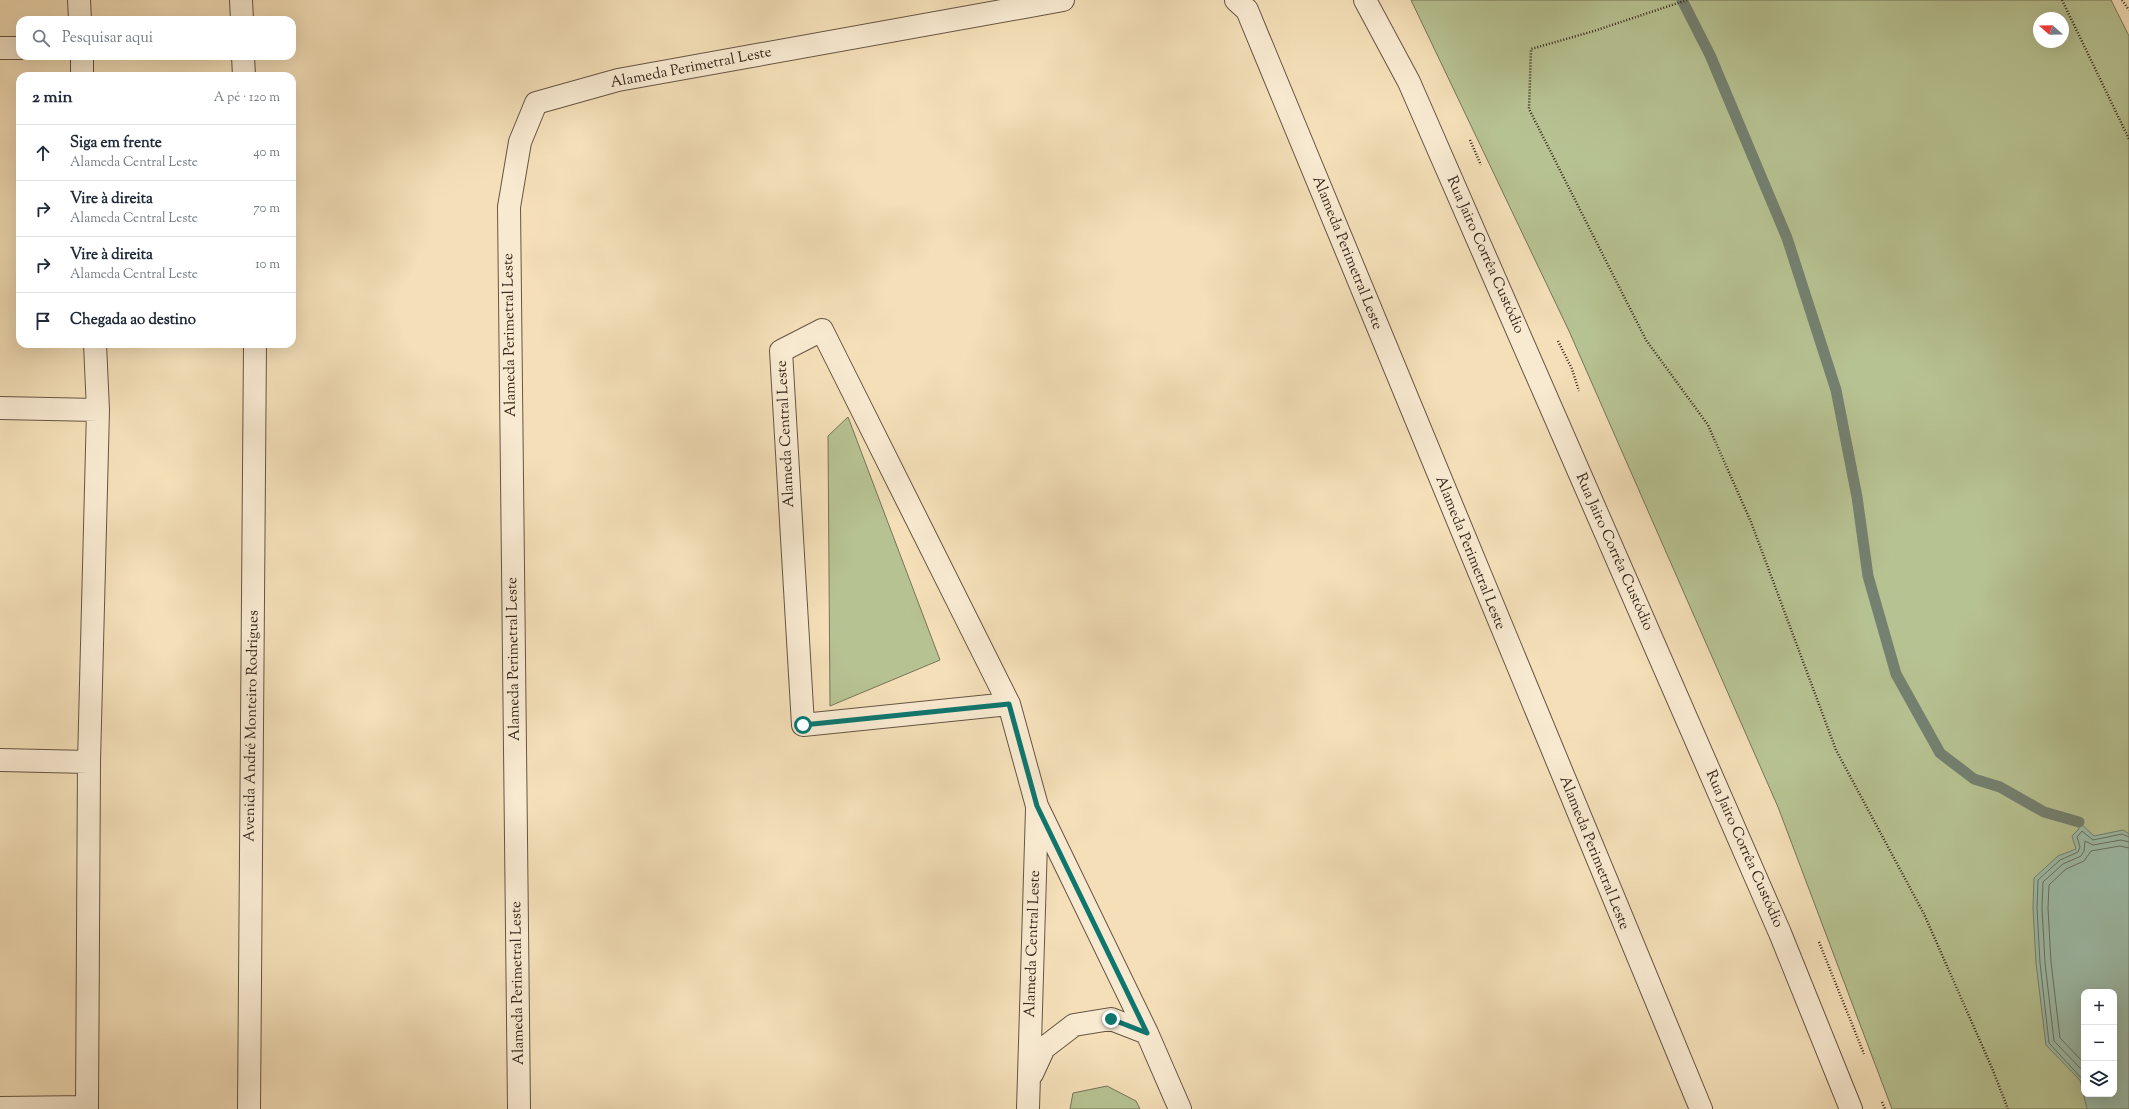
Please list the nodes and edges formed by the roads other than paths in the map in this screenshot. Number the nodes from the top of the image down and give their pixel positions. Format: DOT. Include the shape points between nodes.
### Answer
graph roads {
  1 [pos="79,0"];
  2 [pos="241,0"];
  3 [pos="1063,0"];
  4 [pos="1236,0"];
  5 [pos="1365,0"];
  6 [pos="80,16"];
  7 [pos="242,16"];
  8 [pos="0,48"];
  9 [pos="16,48"];
  10 [pos="82,60"];
  11 [pos="243,60"];
  12 [pos="82,72"];
  13 [pos="244,72"];
  14 [pos="95,348"];
  15 [pos="255,348"];
  16 [pos="0,408"];
  17 [pos="98,410"];
  18 [pos="1009,704"];
  19 [pos="0,760"];
  20 [pos="89,762"];
  21 [pos="1037,806"];
  22 [pos="1147,1033"];
  23 [pos="1028,1083"];
  24 [pos="0,1108"];
  25 [pos="87,1108"];
  26 [pos="249,1109"];
  27 [pos="519,1109"];
  28 [pos="1028,1109"];
  29 [pos="1180,1109"];
  30 [pos="1701,1109"];
  31 [pos="1851,1109"];
  1 -- 6 [label="street"];
  2 -- 7 [label="street"];
  3 -- 27 [label="street, Alameda Perimetral Leste" via="618,80 536,103 520,142 509,207"];
  4 -- 30 [label="street, Alameda Perimetral Leste" via="1247,10"];
  5 -- 31 [label="street, Rua Jairo Corrêa Custódio" via="1419,104 1780,934"];
  8 -- 9 [label="street"];
  10 -- 12 [label="street"];
  11 -- 13 [label="street"];
  14 -- 17 [label="street"];
  15 -- 26 [label="street, Avenida André Monteiro Rodrigues"];
  16 -- 17 [label="street"];
  17 -- 20 [label="street"];
  18 -- 18 [label="street, Alameda Central Leste" via="803,725 781,351 822,330"];
  18 -- 21 [label="street, Alameda Central Leste"];
  19 -- 20 [label="street"];
  20 -- 25 [label="street"];
  21 -- 22 [label="street, Alameda Central Leste"];
  21 -- 23 [label="street, Alameda Central Leste"];
  22 -- 23 [label="street, Alameda Central Leste" via="1111,1019 1074,1025 1044,1048"];
  22 -- 29 [label="street, Alameda Central Leste"];
  23 -- 28 [label="street, Alameda Central Leste"];
  24 -- 25 [label="street"];
}
